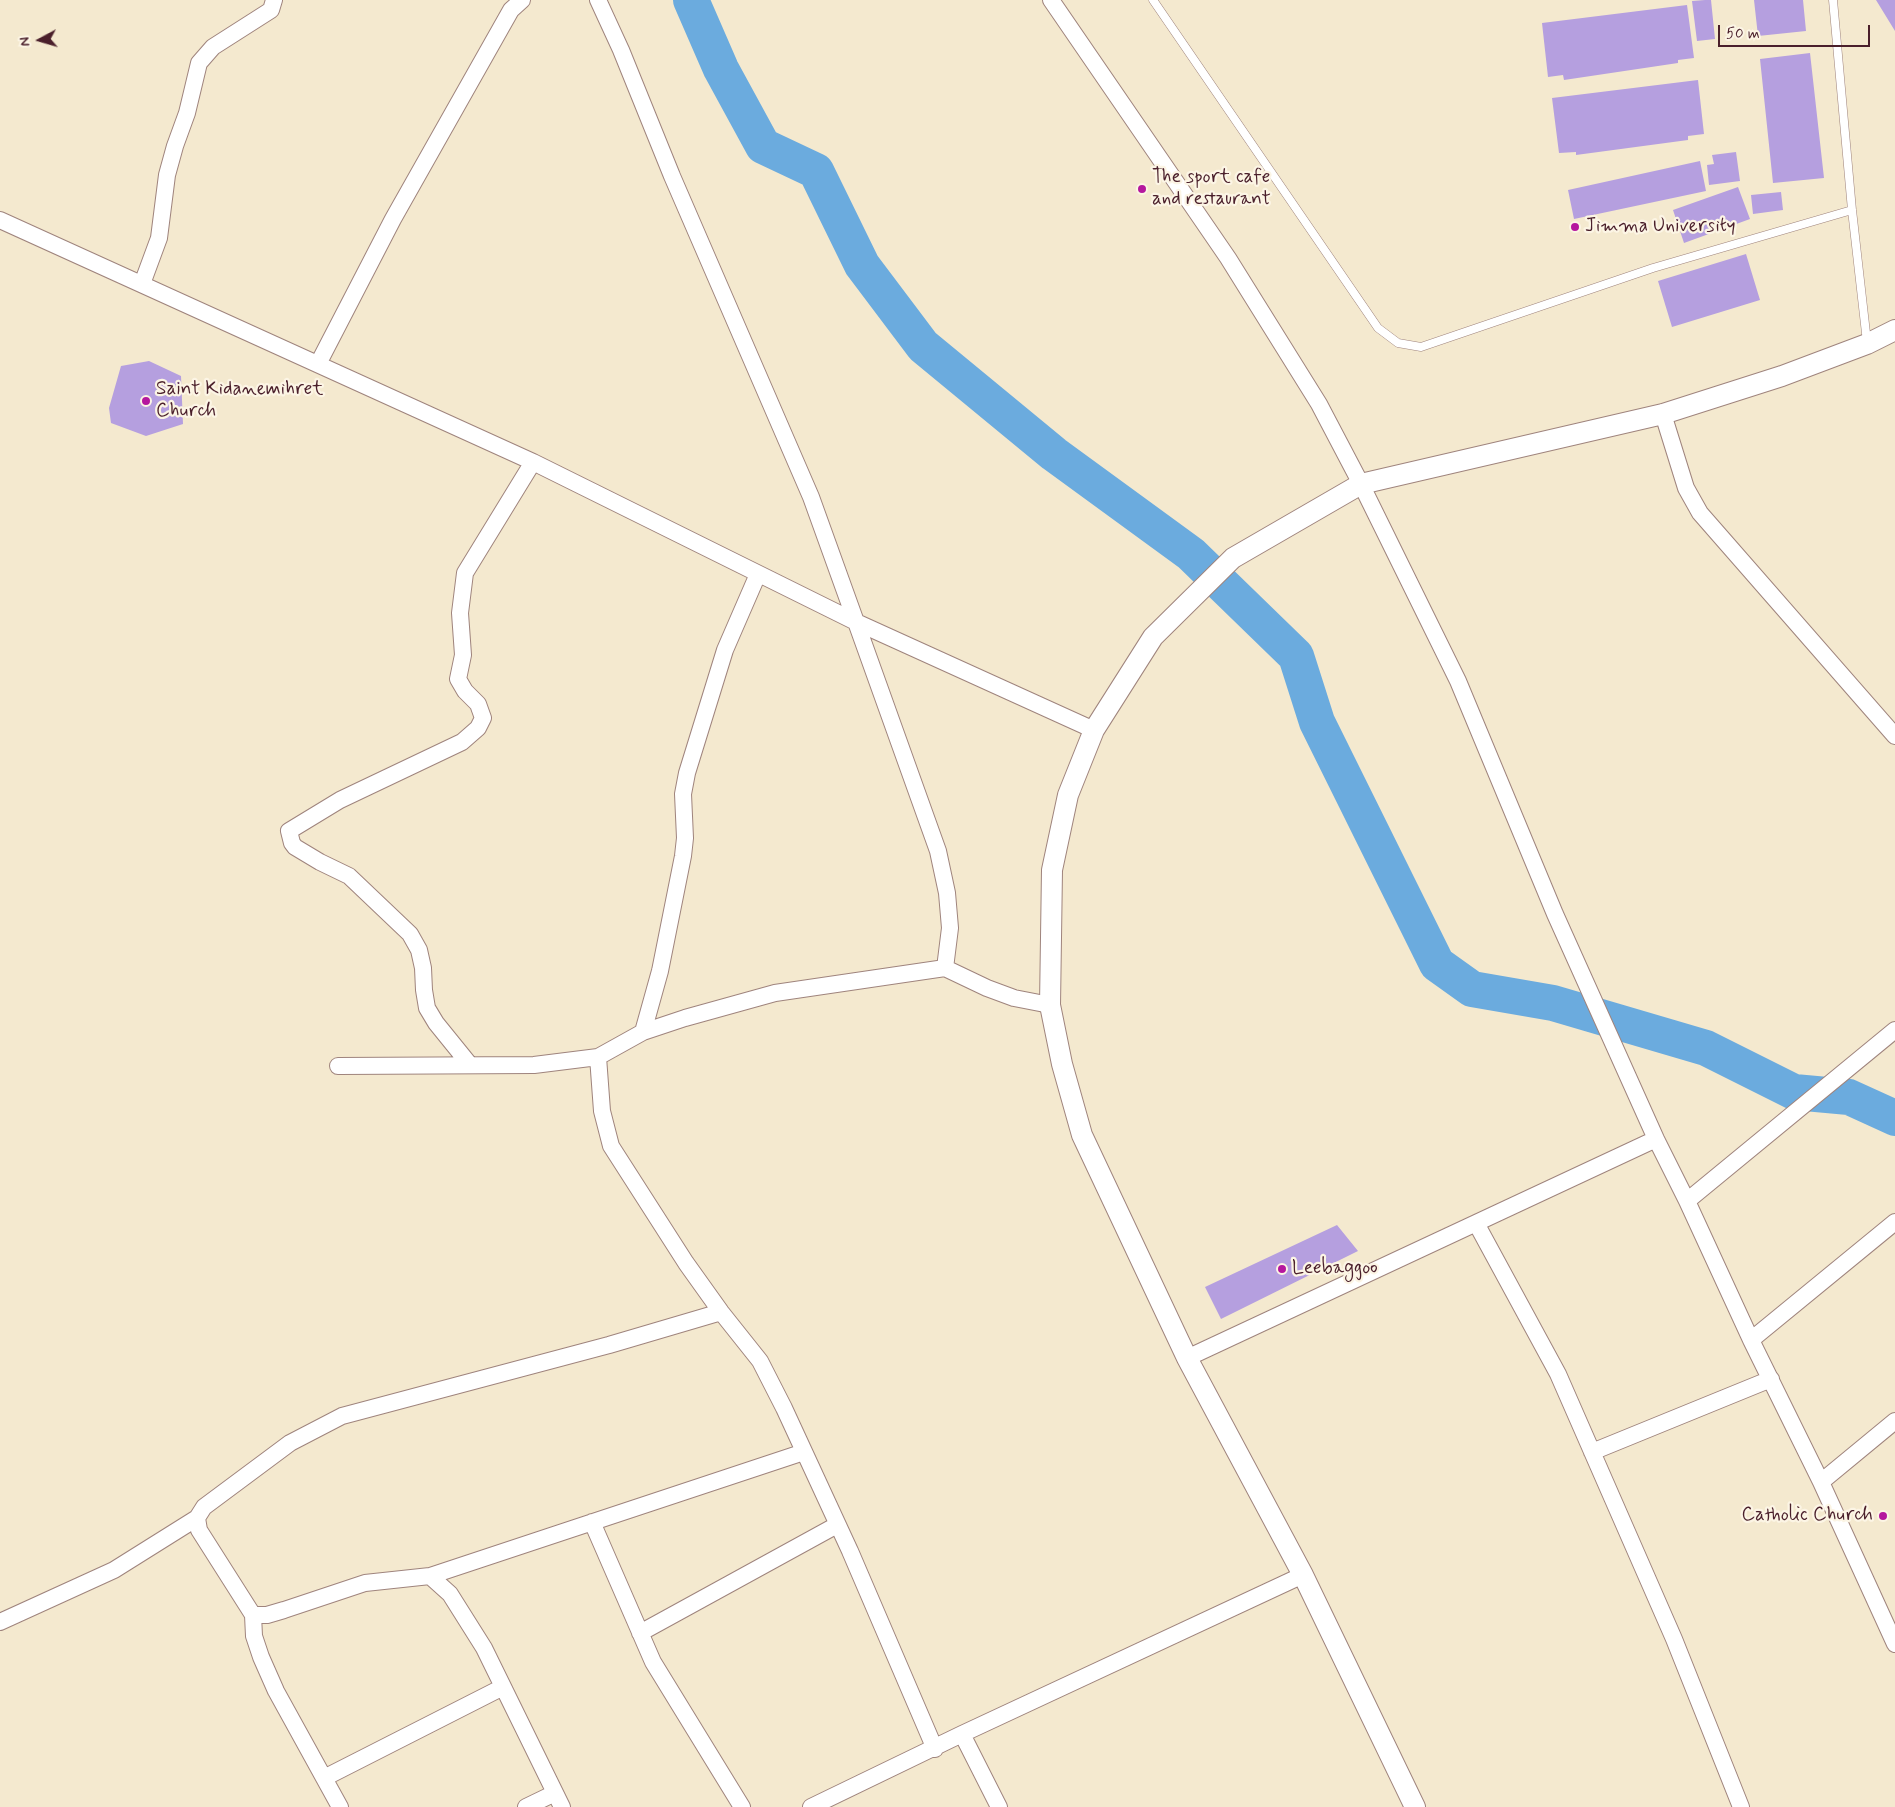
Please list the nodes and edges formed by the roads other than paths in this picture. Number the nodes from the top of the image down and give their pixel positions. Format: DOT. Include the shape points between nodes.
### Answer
graph roads {
  1 [pos="274,0"];
  2 [pos="522,0"];
  3 [pos="598,0"];
  4 [pos="1051,0"];
  5 [pos="1153,0"];
  6 [pos="1833,0"];
  7 [pos="1852,210"];
  8 [pos="0,220"];
  9 [pos="142,284"];
  10 [pos="1895,330"];
  11 [pos="1867,344"];
  12 [pos="318,364"];
  13 [pos="1663,414"];
  14 [pos="533,462"];
  15 [pos="1361,484"];
  16 [pos="758,574"];
  17 [pos="856,622"];
  18 [pos="1094,730"];
  19 [pos="1895,736"];
  20 [pos="945,968"];
  21 [pos="1050,1005"];
  22 [pos="1895,1030"];
  23 [pos="643,1032"];
  24 [pos="598,1057"];
  25 [pos="470,1065"];
  26 [pos="338,1066"];
  27 [pos="1656,1139"];
  28 [pos="1687,1201"];
  29 [pos="1895,1222"];
  30 [pos="1476,1223"];
  31 [pos="721,1312"];
  32 [pos="1751,1340"];
  33 [pos="1187,1358"];
  34 [pos="1770,1379"];
  35 [pos="1895,1421"];
  36 [pos="804,1452"];
  37 [pos="1592,1452"];
  38 [pos="1821,1482"];
  39 [pos="197,1518"];
  40 [pos="592,1522"];
  41 [pos="837,1525"];
  42 [pos="1302,1575"];
  43 [pos="430,1576"];
  44 [pos="253,1615"];
  45 [pos="0,1622"];
  46 [pos="640,1633"];
  47 [pos="1895,1644"];
  48 [pos="503,1687"];
  49 [pos="962,1734"];
  50 [pos="935,1749"];
  51 [pos="324,1778"];
  52 [pos="558,1800"];
  53 [pos="340,1807"];
  54 [pos="526,1807"];
  55 [pos="742,1807"];
  56 [pos="811,1807"];
  57 [pos="999,1807"];
  58 [pos="1415,1807"];
  59 [pos="1741,1807"];
  1 -- 9 [label="street" via="271,10 213,47 200,63 167,175 159,238"];
  2 -- 12 [label="street" via="511,10 398,210"];
  3 -- 17 [label="street" via="810,496"];
  4 -- 15 [label="street" via="1228,258 1319,404"];
  5 -- 7 [label="lane" via="1378,328 1398,343 1421,347 1653,268"];
  6 -- 7 [label="lane"];
  7 -- 11 [label="lane"];
  8 -- 9 [label="street"];
  9 -- 12 [label="street"];
  10 -- 11 [label="street"];
  11 -- 13 [label="street" via="1782,376"];
  12 -- 14 [label="street"];
  13 -- 15 [label="street"];
  13 -- 19 [label="street" via="1686,488 1700,513"];
  14 -- 16 [label="street"];
  14 -- 25 [label="street" via="465,573 460,613 463,655 458,679 478,704 483,718 478,728 462,742 340,800 289,831 296,847 349,876 410,934 419,950 427,1008"];
  15 -- 18 [label="street" via="1233,558 1153,637"];
  15 -- 27 [label="street" via="1458,681 1554,914"];
  16 -- 17 [label="street"];
  16 -- 23 [label="street" via="725,650 687,773 683,794 683,856 660,971"];
  17 -- 18 [label="street"];
  17 -- 20 [label="street" via="938,851 947,892 950,928"];
  18 -- 21 [label="street" via="1068,795 1052,870"];
  20 -- 21 [label="street" via="1014,998"];
  20 -- 23 [label="street" via="775,993"];
  21 -- 33 [label="street" via="1082,1135"];
  22 -- 28 [label="street"];
  23 -- 24 [label="street"];
  24 -- 25 [label="street" via="534,1065"];
  24 -- 31 [label="street" via="602,1111 611,1146"];
  25 -- 26 [label="street"];
  27 -- 28 [label="street"];
  27 -- 30 [label="street"];
  28 -- 32 [label="street"];
  29 -- 32 [label="street"];
  30 -- 33 [label="street"];
  30 -- 37 [label="street" via="1558,1374"];
  31 -- 36 [label="street" via="760,1361"];
  31 -- 39 [label="street" via="342,1416 290,1442 204,1507"];
  32 -- 34 [label="street"];
  33 -- 42 [label="street"];
  34 -- 37 [label="street"];
  34 -- 38 [label="street"];
  35 -- 38 [label="street"];
  36 -- 40 [label="street"];
  36 -- 41 [label="street"];
  37 -- 59 [label="street" via="1674,1639"];
  38 -- 47 [label="street"];
  39 -- 44 [label="street" via="198,1530"];
  39 -- 45 [label="street" via="114,1570"];
  40 -- 43 [label="street"];
  40 -- 46 [label="street"];
  41 -- 46 [label="street"];
  41 -- 50 [label="street"];
  42 -- 49 [label="street"];
  42 -- 58 [label="street"];
  43 -- 44 [label="street" via="365,1583 267,1615"];
  43 -- 48 [label="street" via="450,1594 484,1648"];
  44 -- 51 [label="street" via="254,1636 261,1657"];
  46 -- 55 [label="street" via="653,1662"];
  48 -- 51 [label="street"];
  48 -- 52 [label="street"];
  49 -- 50 [label="street"];
  49 -- 57 [label="street"];
  50 -- 56 [label="street"];
  51 -- 53 [label="street"];
  52 -- 54 [label="street"];
}
